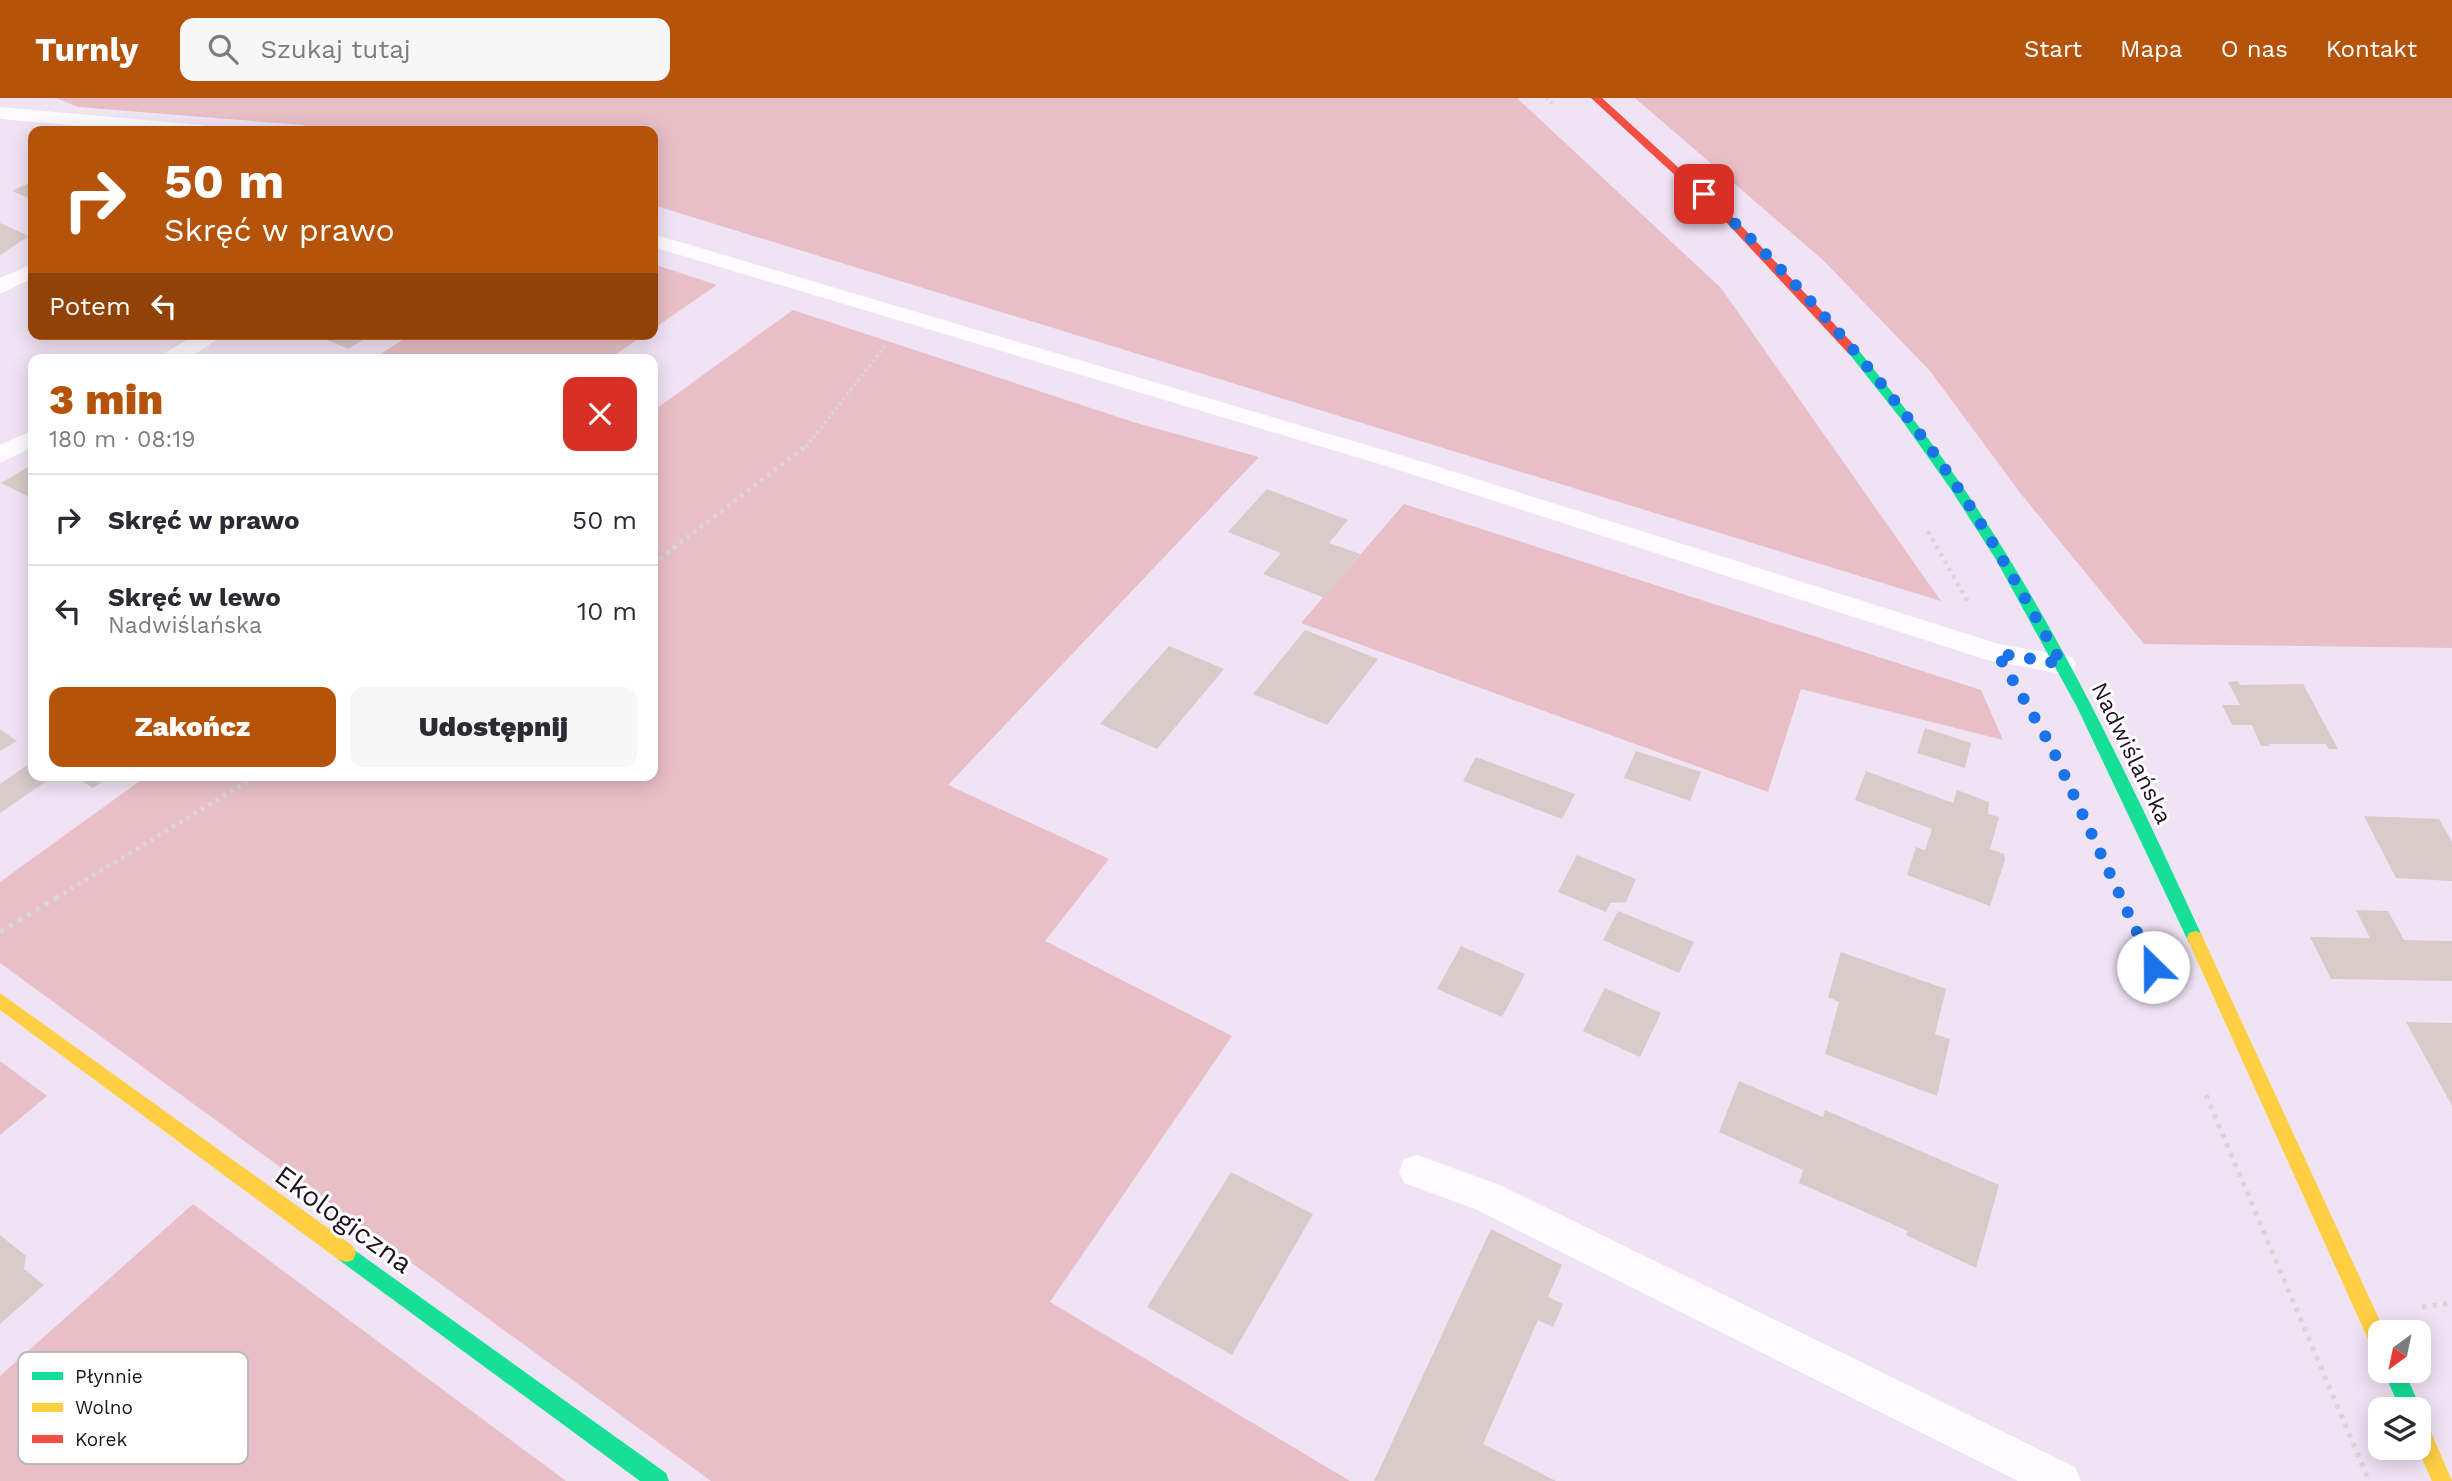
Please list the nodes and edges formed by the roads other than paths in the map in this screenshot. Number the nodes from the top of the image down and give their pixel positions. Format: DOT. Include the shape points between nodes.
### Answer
graph roads {
  1 [pos="1596,98"];
  2 [pos="0,113"];
  3 [pos="146,126"];
  4 [pos="658,241"];
  5 [pos="28,273"];
  6 [pos="0,287"];
  7 [pos="204,340"];
  8 [pos="180,354"];
  9 [pos="28,440"];
  10 [pos="0,456"];
  11 [pos="2062,664"];
  12 [pos="0,1000"];
  13 [pos="1417,1171"];
  14 [pos="2370,1320"];
  15 [pos="2431,1455"];
  16 [pos="658,1481"];
  17 [pos="2061,1481"];
  18 [pos="2443,1481"];
  1 -- 11 [label="main road, Nadwiślańska" via="1733,222 1839,333 1960,492"];
  2 -- 3 [label="lane"];
  4 -- 11 [label="lane" via="1395,461 1997,653"];
  5 -- 6 [label="lane"];
  7 -- 8 [label="lane"];
  9 -- 10 [label="lane"];
  11 -- 14 [label="main road, Nadwiślańska" via="2160,861"];
  12 -- 16 [label="main road, Ekologiczna"];
  13 -- 17 [label="lane" via="1488,1197"];
  15 -- 18 [label="main road"];
}
